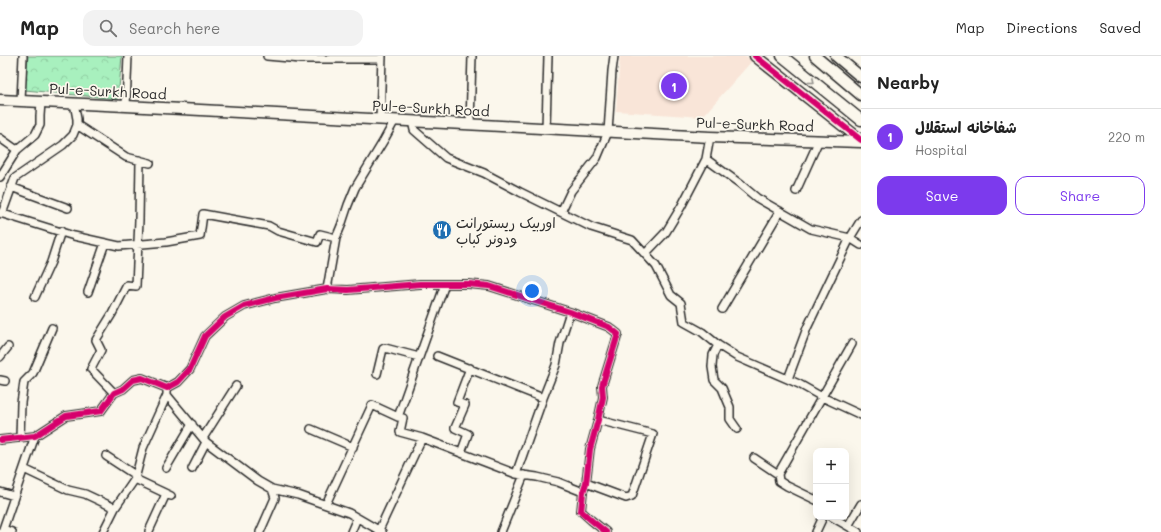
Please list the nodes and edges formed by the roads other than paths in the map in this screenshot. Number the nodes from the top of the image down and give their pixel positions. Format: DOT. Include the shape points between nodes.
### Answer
graph roads {
  1 [pos="23,56"];
  2 [pos="128,56"];
  3 [pos="267,56"];
  4 [pos="472,56"];
  5 [pos="548,56"];
  6 [pos="614,56"];
  7 [pos="755,56"];
  8 [pos="782,56"];
  9 [pos="815,56"];
  10 [pos="836,56"];
  11 [pos="382,57"];
  12 [pos="302,58"];
  13 [pos="861,76"];
  14 [pos="861,95"];
  15 [pos="0,100"];
  16 [pos="21,101"];
  17 [pos="41,102"];
  18 [pos="74,103"];
  19 [pos="126,106"];
  20 [pos="380,120"];
  21 [pos="395,120"];
  22 [pos="861,120"];
  23 [pos="412,121"];
  24 [pos="470,124"];
  25 [pos="77,125"];
  26 [pos="546,128"];
  27 [pos="608,132"];
  28 [pos="710,137"];
  29 [pos="0,138"];
  30 [pos="819,140"];
  31 [pos="861,141"];
  32 [pos="17,150"];
  33 [pos="706,159"];
  34 [pos="140,160"];
  35 [pos="150,163"];
  36 [pos="0,177"];
  37 [pos="11,187"];
  38 [pos="796,191"];
  39 [pos="68,208"];
  40 [pos="780,211"];
  41 [pos="561,212"];
  42 [pos="1,213"];
  43 [pos="861,220"];
  44 [pos="61,232"];
  45 [pos="336,238"];
  46 [pos="850,238"];
  47 [pos="105,243"];
  48 [pos="138,245"];
  49 [pos="861,245"];
  50 [pos="645,254"];
  51 [pos="445,284"];
  52 [pos="327,289"];
  53 [pos="88,292"];
  54 [pos="35,297"];
  55 [pos="722,309"];
  56 [pos="570,312"];
  57 [pos="52,328"];
  58 [pos="852,344"];
  59 [pos="718,345"];
  60 [pos="8,347"];
  61 [pos="437,356"];
  62 [pos="0,357"];
  63 [pos="418,357"];
  64 [pos="470,368"];
  65 [pos="377,374"];
  66 [pos="788,379"];
  67 [pos="236,386"];
  68 [pos="167,391"];
  69 [pos="114,393"];
  70 [pos="822,397"];
  71 [pos="543,398"];
  72 [pos="861,415"];
  73 [pos="398,417"];
  74 [pos="598,420"];
  75 [pos="192,424"];
  76 [pos="311,429"];
  77 [pos="738,429"];
  78 [pos="35,436"];
  79 [pos="20,438"];
  80 [pos="422,438"];
  81 [pos="0,440"];
  82 [pos="205,440"];
  83 [pos="353,447"];
  84 [pos="460,453"];
  85 [pos="106,456"];
  86 [pos="754,458"];
  87 [pos="166,468"];
  88 [pos="24,469"];
  89 [pos="192,469"];
  90 [pos="516,474"];
  91 [pos="778,474"];
  92 [pos="524,475"];
  93 [pos="135,477"];
  94 [pos="586,482"];
  95 [pos="272,489"];
  96 [pos="0,492"];
  97 [pos="583,492"];
  98 [pos="14,496"];
  99 [pos="813,499"];
  100 [pos="326,504"];
  101 [pos="861,504"];
  102 [pos="115,508"];
  103 [pos="357,518"];
  104 [pos="821,520"];
  105 [pos="837,520"];
  106 [pos="848,526"];
  107 [pos="3,530"];
  108 [pos="149,531"];
  109 [pos="380,531"];
  110 [pos="12,532"];
  111 [pos="104,532"];
  112 [pos="260,532"];
  113 [pos="351,532"];
  114 [pos="502,532"];
  115 [pos="606,532"];
  116 [pos="816,532"];
  117 [pos="858,532"];
  1 -- 16 [label="street"];
  2 -- 19 [label="street"];
  3 -- 12 [label="street"];
  4 -- 24 [label="street"];
  5 -- 26 [label="street"];
  6 -- 27 [label="street"];
  7 -- 31 [label="street"];
  8 -- 22 [label="street, one-way"];
  9 -- 14 [label="street"];
  10 -- 13 [label="street"];
  11 -- 12 [label="street"];
  11 -- 20 [label="street"];
  15 -- 16 [label="street, Pul-e-Surkh Road"];
  16 -- 17 [label="street, Pul-e-Surkh Road"];
  17 -- 18 [label="street, Pul-e-Surkh Road"];
  17 -- 32 [label="street" via="40,125 36,135"];
  18 -- 19 [label="street, Pul-e-Surkh Road"];
  18 -- 25 [label="street"];
  19 -- 20 [label="street, Pul-e-Surkh Road"];
  20 -- 21 [label="street, Pul-e-Surkh Road"];
  21 -- 23 [label="street, Pul-e-Surkh Road"];
  21 -- 45 [label="street" via="355,188"];
  23 -- 24 [label="street, Pul-e-Surkh Road"];
  23 -- 41 [label="street" via="414,130 446,158 484,173"];
  24 -- 26 [label="street, Pul-e-Surkh Road"];
  25 -- 34 [label="street" via="126,157"];
  25 -- 37 [label="street" via="64,145 15,178"];
  26 -- 27 [label="street, Pul-e-Surkh Road"];
  27 -- 28 [label="street, Pul-e-Surkh Road"];
  27 -- 41 [label="street" via="597,158 571,191"];
  28 -- 30 [label="street, Pul-e-Surkh Road"];
  28 -- 33 [label="street"];
  29 -- 32 [label="street"];
  30 -- 31 [label="street, Pul-e-Surkh Road"];
  30 -- 38 [label="street"];
  32 -- 36 [label="street"];
  33 -- 40 [label="street" via="757,198"];
  33 -- 50 [label="street" via="666,232"];
  34 -- 35 [label="street"];
  34 -- 48 [label="street"];
  37 -- 39 [label="street"];
  37 -- 42 [label="street"];
  40 -- 46 [label="street" via="811,229"];
  40 -- 55 [label="street"];
  41 -- 50 [label="street" via="591,227 632,240"];
  42 -- 44 [label="street"];
  43 -- 46 [label="street"];
  44 -- 47 [label="street"];
  44 -- 54 [label="street"];
  45 -- 48 [label="street" via="320,234 317,242 269,226 203,214 200,236"];
  45 -- 52 [label="street"];
  46 -- 49 [label="street"];
  46 -- 66 [label="street" via="808,328"];
  47 -- 48 [label="street" via="119,246"];
  47 -- 53 [label="street"];
  48 -- 69 [label="street" via="136,286 127,285 96,340 100,350 91,369"];
  50 -- 59 [label="street" via="656,266 671,296 681,303 684,322"];
  51 -- 52 [label="street"];
  51 -- 56 [label="street" via="489,286"];
  51 -- 63 [label="street"];
  52 -- 68 [label="street" via="244,306 224,317 205,336 190,369"];
  56 -- 71 [label="street" via="556,365"];
  56 -- 74 [label="street" via="618,334 602,386 603,397"];
  57 -- 79 [label="street" via="33,373 24,382"];
  58 -- 70 [label="street"];
  59 -- 66 [label="street" via="737,357"];
  59 -- 77 [label="street" via="713,355 714,380 722,388 730,407 730,419"];
  60 -- 62 [label="street"];
  61 -- 64 [label="street"];
  63 -- 65 [label="street" via="385,348"];
  63 -- 73 [label="street"];
  64 -- 71 [label="street"];
  64 -- 84 [label="street" via="457,402 465,405 455,428 468,434"];
  66 -- 70 [label="street"];
  67 -- 82 [label="street"];
  68 -- 69 [label="street" via="142,378 133,380"];
  68 -- 75 [label="street"];
  68 -- 93 [label="street"];
  69 -- 78 [label="street" via="101,411 66,416"];
  70 -- 72 [label="street"];
  70 -- 91 [label="street"];
  71 -- 90 [label="street"];
  73 -- 80 [label="street" via="403,418 400,432"];
  73 -- 83 [label="street" via="372,405"];
  74 -- 94 [label="street" via="590,449"];
  74 -- 94 [label="street" via="653,434 632,496 626,498"];
  75 -- 82 [label="street"];
  75 -- 87 [label="street"];
  76 -- 83 [label="street"];
  78 -- 79 [label="street"];
  78 -- 88 [label="street"];
  79 -- 81 [label="street"];
  80 -- 84 [label="street"];
  80 -- 109 [label="street"];
  82 -- 89 [label="street"];
  82 -- 95 [label="street"];
  83 -- 100 [label="street"];
  84 -- 90 [label="street"];
  85 -- 93 [label="street"];
  86 -- 91 [label="street"];
  88 -- 98 [label="street"];
  88 -- 102 [label="street"];
  90 -- 92 [label="street"];
  91 -- 99 [label="street" via="779,480 787,486"];
  92 -- 97 [label="street" via="558,482"];
  92 -- 114 [label="street"];
  93 -- 102 [label="street"];
  93 -- 108 [label="street" via="168,495"];
  94 -- 97 [label="street"];
  95 -- 100 [label="street"];
  95 -- 112 [label="street" via="275,498"];
  96 -- 98 [label="street"];
  97 -- 115 [label="street" via="581,511"];
  98 -- 107 [label="street"];
  100 -- 103 [label="street"];
  101 -- 106 [label="street"];
  102 -- 111 [label="street"];
  103 -- 109 [label="street"];
  103 -- 113 [label="street"];
  104 -- 116 [label="street"];
  105 -- 106 [label="street"];
  106 -- 117 [label="street"];
  107 -- 110 [label="street"];
}
